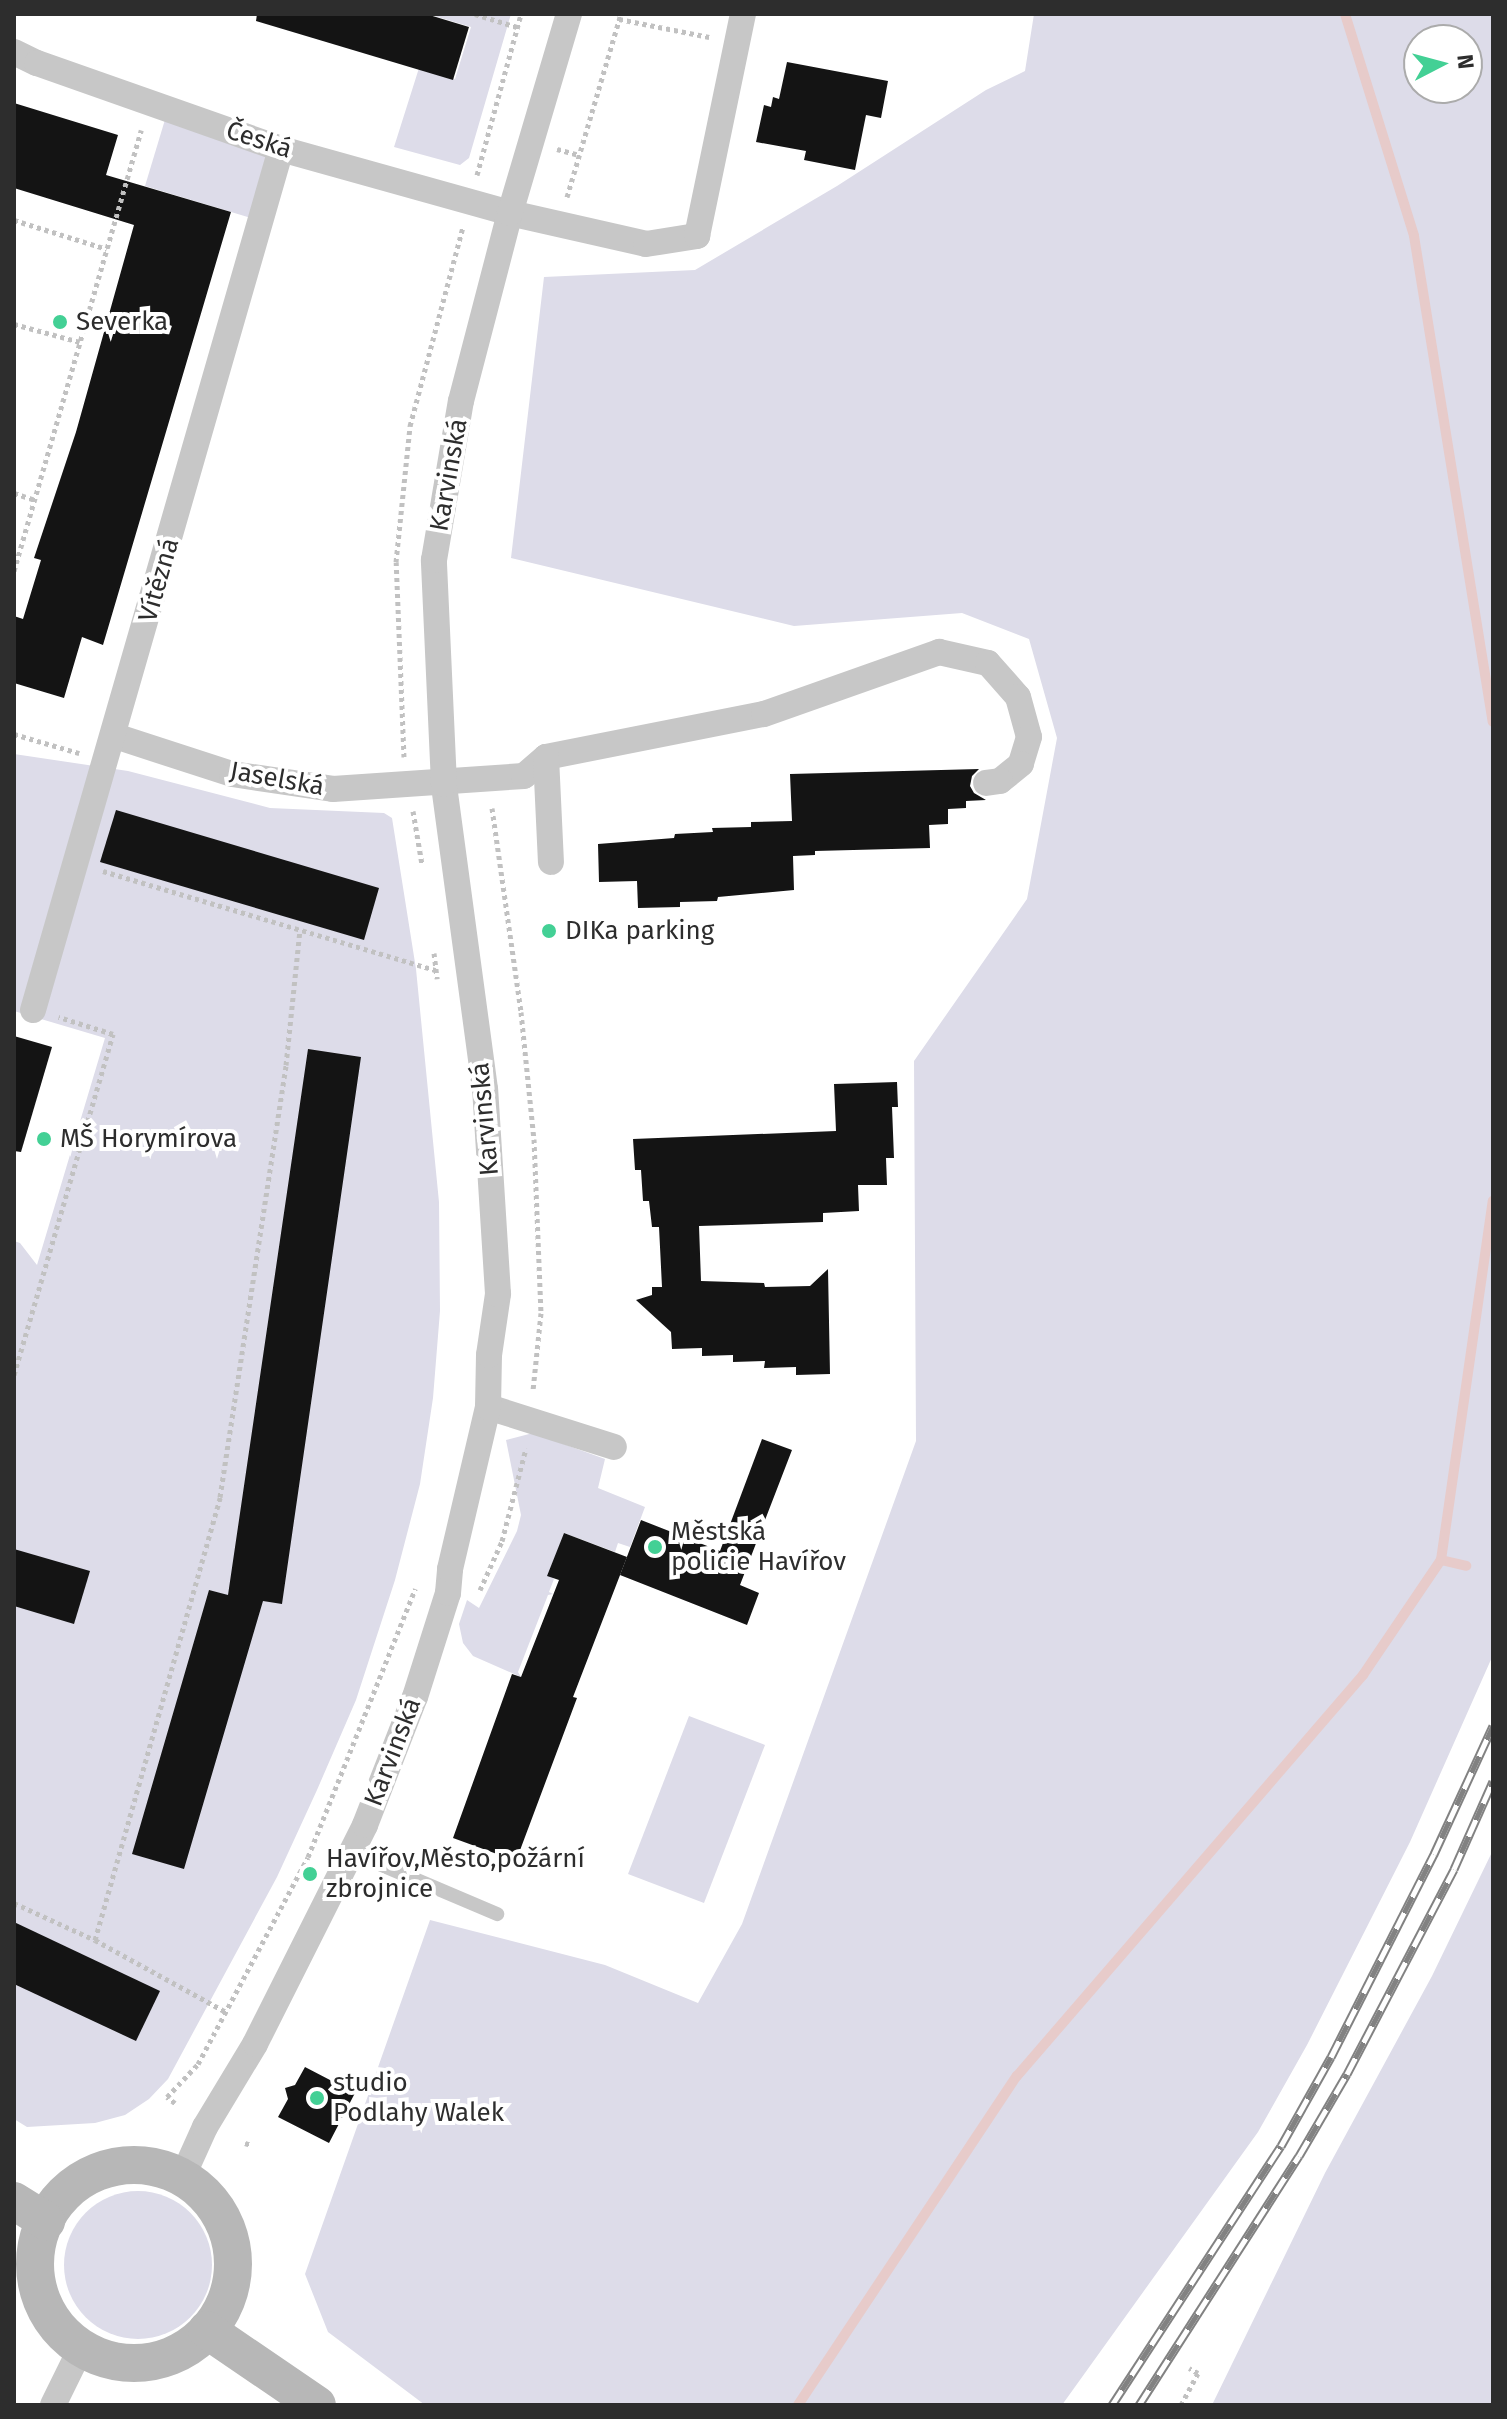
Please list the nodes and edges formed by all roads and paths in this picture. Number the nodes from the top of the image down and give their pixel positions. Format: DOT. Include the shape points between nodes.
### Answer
graph roads {
  1 [pos="475,14"];
  2 [pos="521,14"];
  3 [pos="569,14"];
  4 [pos="743,14"];
  5 [pos="620,17"];
  6 [pos="517,27"];
  7 [pos="737,42"];
  8 [pos="14,52"];
  9 [pos="149,102"];
  10 [pos="281,149"];
  11 [pos="470,201"];
  12 [pos="510,213"];
  13 [pos="14,220"];
  14 [pos="559,224"];
  15 [pos="107,249"];
  16 [pos="14,324"];
  17 [pos="80,342"];
  18 [pos="14,493"];
  19 [pos="35,500"];
  20 [pos="14,571"];
  21 [pos="14,734"];
  22 [pos="111,748"];
  23 [pos="546,757"];
  24 [pos="408,781"];
  25 [pos="986,783"];
  26 [pos="444,784"];
  27 [pos="551,862"];
  28 [pos="77,863"];
  29 [pos="423,872"];
  30 [pos="300,930"];
  31 [pos="433,941"];
  32 [pos="436,970"];
  33 [pos="438,985"];
  34 [pos="33,1010"];
  35 [pos="14,1375"];
  36 [pos="488,1407"];
  37 [pos="614,1447"];
  38 [pos="417,1584"];
  39 [pos="351,1852"];
  40 [pos="14,1903"];
  41 [pos="497,1914"];
  42 [pos="95,1940"];
  43 [pos="226,2012"];
  44 [pos="175,2103"];
  45 [pos="182,2178"];
  46 [pos="30,2211"];
  47 [pos="207,2330"];
  48 [pos="81,2348"];
  49 [pos="1189,2368"];
  50 [pos="53,2405"];
  51 [pos="317,2405"];
  52 [pos="1181,2405"];
  1 -- 6 [label="path"];
  2 -- 6 [label="path"];
  3 -- 12 [label="street, Karvinská"];
  4 -- 7 [label="street"];
  5 -- 7 [label="path"];
  5 -- 14 [label="path"];
  6 -- 11 [label="path"];
  7 -- 14 [label="street, Česká" via="697,236 646,244"];
  8 -- 9 [label="street, Česká"];
  9 -- 10 [label="street, Česká"];
  9 -- 15 [label="path"];
  10 -- 11 [label="street, Česká"];
  10 -- 22 [label="street, Vítězná"];
  11 -- 12 [label="street, Česká"];
  11 -- 24 [label="path" via="408,441 396,562"];
  12 -- 14 [label="street, Česká"];
  12 -- 26 [label="street, Karvinská" via="461,401 434,560"];
  13 -- 15 [label="path"];
  15 -- 17 [label="path"];
  16 -- 17 [label="path"];
  17 -- 19 [label="path"];
  18 -- 19 [label="path"];
  19 -- 20 [label="path"];
  21 -- 22 [label="path"];
  22 -- 24 [label="street, Jaselská" via="286,784 333,789"];
  22 -- 28 [label="street, Vítězná"];
  23 -- 25 [label="street" via="764,714 939,652 988,663 1018,697 1029,737 1021,764 1000,781"];
  23 -- 26 [label="street, Jaselská" via="524,776"];
  23 -- 27 [label="street"];
  24 -- 26 [label="street, Jaselská"];
  24 -- 29 [label="path"];
  26 -- 36 [label="street, Karvinská" via="485,1089 498,1294"];
  28 -- 30 [label="path"];
  28 -- 34 [label="street, Vítězná"];
  30 -- 32 [label="path"];
  30 -- 42 [label="path" via="286,1065 220,1497"];
  31 -- 32 [label="path"];
  32 -- 33 [label="path"];
  34 -- 35 [label="path" via="113,1034"];
  36 -- 37 [label="street"];
  36 -- 39 [label="street, Karvinská" via="443,1608 409,1712"];
  38 -- 43 [label="path" via="308,1857"];
  39 -- 41 [label="lane"];
  39 -- 45 [label="street, Karvinská"];
  40 -- 42 [label="path"];
  42 -- 43 [label="path"];
  43 -- 44 [label="path" via="198,2064 167,2097"];
  45 -- 46 [label="street" via="144,2166 105,2170"];
  45 -- 47 [label="street" via="215,2207 232,2248 229,2292"];
  46 -- 48 [label="street" via="38,2286 56,2325"];
  47 -- 48 [label="street" via="189,2347 142,2363 117,2362"];
  47 -- 51 [label="street"];
  48 -- 50 [label="street"];
  49 -- 52 [label="path" via="1198,2373"];
}
